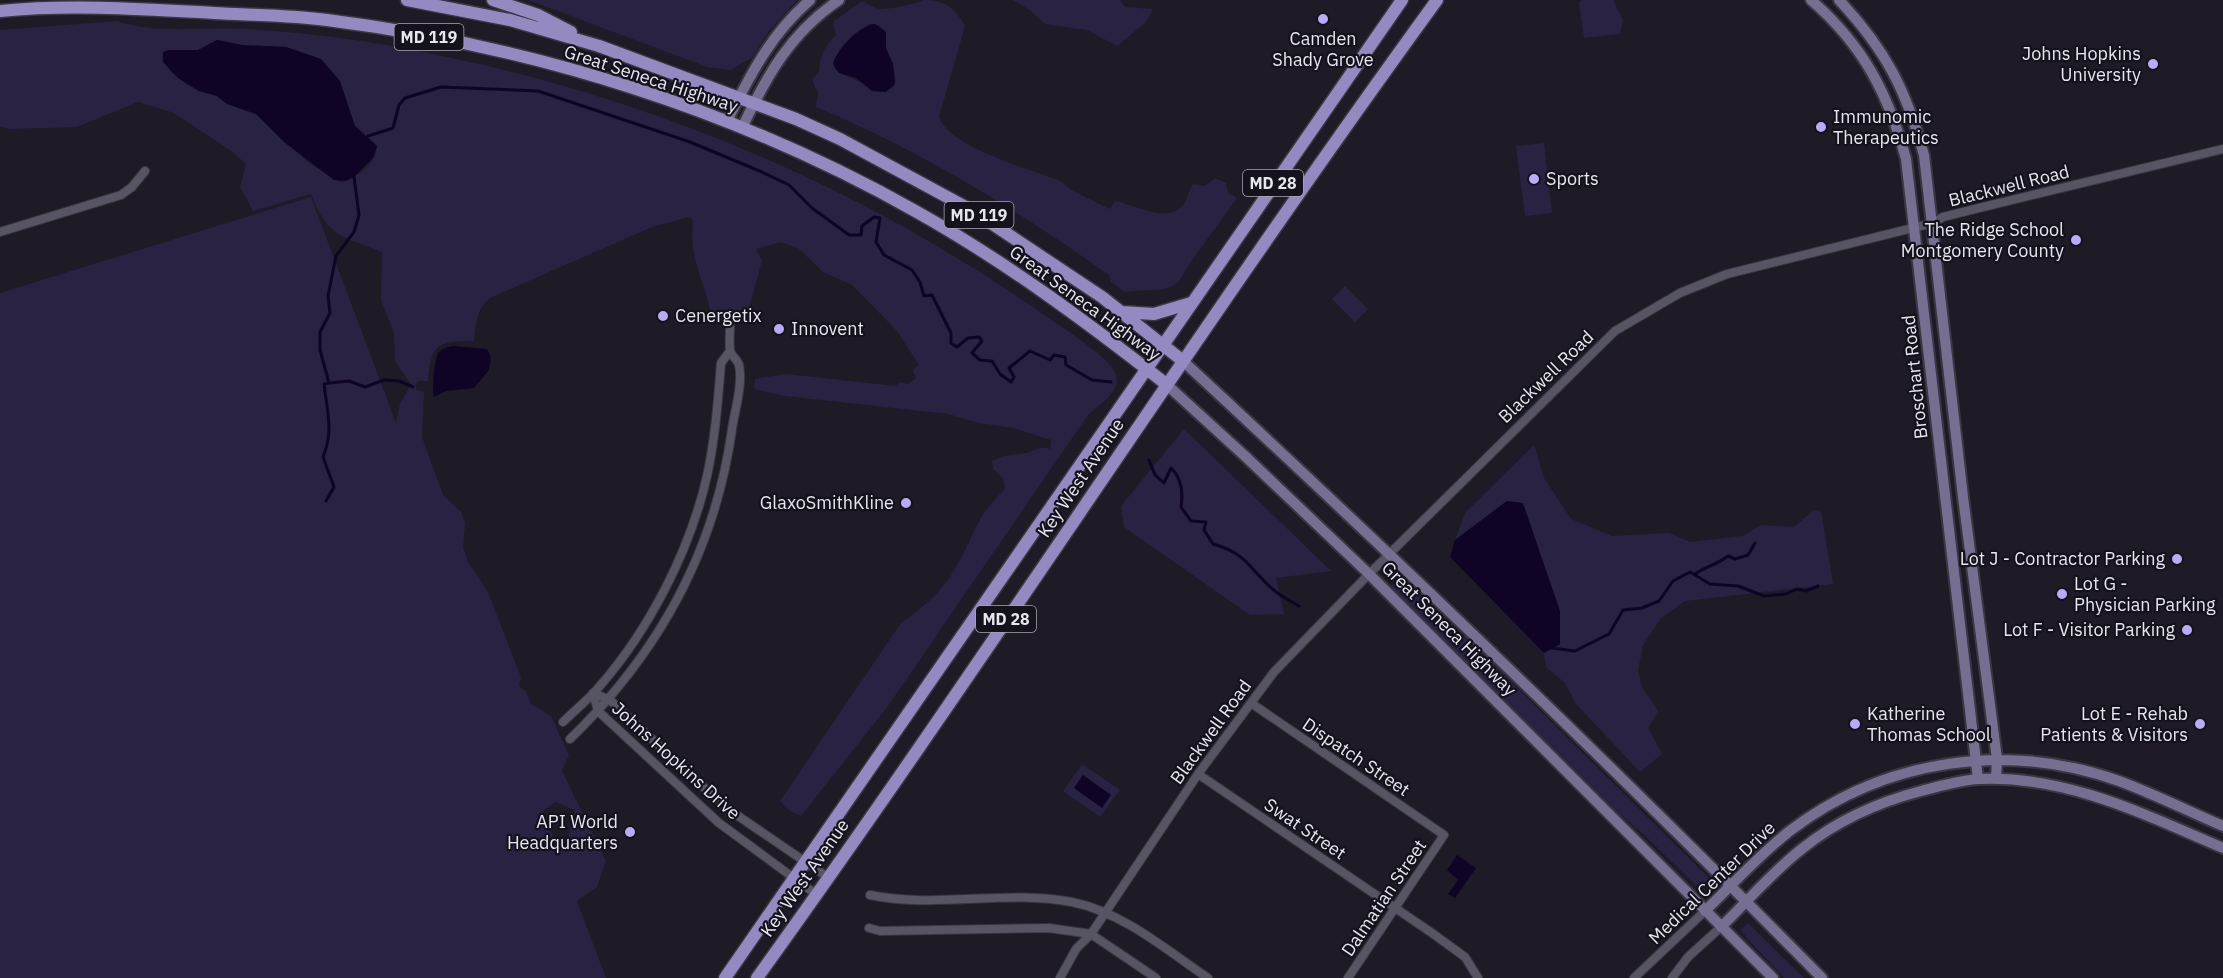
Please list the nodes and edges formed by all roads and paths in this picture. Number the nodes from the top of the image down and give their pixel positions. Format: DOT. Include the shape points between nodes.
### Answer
graph roads {
  1 [pos="407,0"];
  2 [pos="493,0"];
  3 [pos="810,0"];
  4 [pos="839,0"];
  5 [pos="1402,0"];
  6 [pos="1437,0"];
  7 [pos="1811,0"];
  8 [pos="1839,0"];
  9 [pos="82,3"];
  10 [pos="104,4"];
  11 [pos="0,10"];
  12 [pos="599,46"];
  13 [pos="739,98"];
  14 [pos="754,103"];
  15 [pos="727,121"];
  16 [pos="742,128"];
  17 [pos="2223,149"];
  18 [pos="146,171"];
  19 [pos="1933,224"];
  20 [pos="1914,228"];
  21 [pos="0,232"];
  22 [pos="1191,303"];
  23 [pos="1122,312"];
  24 [pos="730,327"];
  25 [pos="1162,344"];
  26 [pos="730,351"];
  27 [pos="1183,361"];
  28 [pos="1145,368"];
  29 [pos="1166,384"];
  30 [pos="1391,553"];
  31 [pos="1369,574"];
  32 [pos="593,693"];
  33 [pos="610,700"];
  34 [pos="1251,703"];
  35 [pos="598,711"];
  36 [pos="563,722"];
  37 [pos="570,739"];
  38 [pos="1997,759"];
  39 [pos="1976,760"];
  40 [pos="1198,774"];
  41 [pos="1978,779"];
  42 [pos="1996,779"];
  43 [pos="2223,826"];
  44 [pos="1444,835"];
  45 [pos="2223,848"];
  46 [pos="804,862"];
  47 [pos="794,878"];
  48 [pos="829,878"];
  49 [pos="1731,886"];
  50 [pos="817,895"];
  51 [pos="870,895"];
  52 [pos="1747,902"];
  53 [pos="1395,908"];
  54 [pos="1705,911"];
  55 [pos="1105,912"];
  56 [pos="1721,927"];
  57 [pos="869,928"];
  58 [pos="1090,934"];
  59 [pos="725,978"];
  60 [pos="757,978"];
  61 [pos="1060,978"];
  62 [pos="1156,978"];
  63 [pos="1208,978"];
  64 [pos="1348,978"];
  65 [pos="1478,978"];
  66 [pos="1635,978"];
  67 [pos="1672,978"];
  68 [pos="1773,978"];
  69 [pos="1822,978"];
  1 -- 12 [label="main road, Great Seneca Highway / MD 119" via="510,20"];
  2 -- 12 [label="main road" via="538,15"];
  3 -- 13 [label="street" via="771,41"];
  4 -- 14 [label="street" via="798,33"];
  5 -- 22 [label="main road, Key West Avenue / MD 28"];
  6 -- 27 [label="main road, Key West Avenue / MD 28"];
  7 -- 20 [label="street, Broschart Road" via="1856,49 1890,105 1906,159"];
  8 -- 19 [label="street, Broschart Road" via="1872,38 1907,98 1924,155"];
  9 -- 10 [label="main road, Great Seneca Highway / MD 119"];
  9 -- 11 [label="main road, Great Seneca Highway / MD 119"];
  10 -- 15 [label="main road, Great Seneca Highway / MD 119" via="325,19 402,31 597,76"];
  12 -- 13 [label="main road, Great Seneca Highway / MD 119"];
  13 -- 14 [label="main road, Great Seneca Highway / MD 119"];
  13 -- 15 [label="street"];
  14 -- 16 [label="street"];
  14 -- 23 [label="main road, Great Seneca Highway / MD 119" via="840,139 973,211"];
  15 -- 16 [label="main road, Great Seneca Highway / MD 119"];
  16 -- 28 [label="main road, Great Seneca Highway / MD 119" via="853,177 919,213 1048,295"];
  17 -- 19 [label="street, Blackwell Road" via="1970,210 1943,217"];
  18 -- 21 [label="street" via="121,195"];
  19 -- 20 [label="street, Blackwell Road"];
  19 -- 38 [label="street, Broschart Road"];
  20 -- 30 [label="street, Blackwell Road" via="1727,274 1680,292 1640,314 1615,331 1567,376"];
  20 -- 39 [label="street, Broschart Road"];
  22 -- 23 [label="main road" via="1148,315"];
  22 -- 25 [label="main road, Key West Avenue / MD 28"];
  23 -- 25 [label="main road, Great Seneca Highway / MD 119"];
  24 -- 26 [label="street"];
  25 -- 27 [label="main road, Great Seneca Highway / MD 119"];
  25 -- 28 [label="main road, Key West Avenue / MD 28"];
  26 -- 32 [label="street" via="721,363 707,476 690,531 655,604 624,656"];
  26 -- 33 [label="street" via="739,364 737,394 727,466 713,521 687,584 649,648"];
  27 -- 29 [label="main road, Key West Avenue / MD 28"];
  27 -- 30 [label="street, Great Seneca Highway"];
  28 -- 29 [label="main road, Great Seneca Highway / MD 119"];
  28 -- 46 [label="main road, Key West Avenue / MD 28"];
  29 -- 31 [label="street, Great Seneca Highway"];
  29 -- 48 [label="main road, Key West Avenue / MD 28"];
  30 -- 31 [label="street, Blackwell Road"];
  30 -- 49 [label="street, Great Seneca Highway"];
  31 -- 34 [label="street, Blackwell Road" via="1274,672"];
  31 -- 54 [label="street, Great Seneca Highway"];
  32 -- 33 [label="street, Johns Hopkins Drive"];
  32 -- 35 [label="street, Johns Hopkins Drive"];
  32 -- 36 [label="street"];
  33 -- 35 [label="street"];
  33 -- 46 [label="street, Johns Hopkins Drive" via="725,807"];
  34 -- 40 [label="street, Blackwell Road"];
  34 -- 44 [label="street, Dispatch Street"];
  35 -- 37 [label="street"];
  35 -- 47 [label="street, Johns Hopkins Drive" via="719,823"];
  38 -- 39 [label="street, Medical Center Drive"];
  38 -- 42 [label="street, Broschart Road"];
  38 -- 43 [label="street, Medical Center Drive" via="2071,768 2118,781"];
  39 -- 41 [label="street, Broschart Road"];
  39 -- 49 [label="street, Medical Center Drive" via="1954,761 1866,786 1793,829"];
  40 -- 53 [label="street, Swat Street"];
  40 -- 55 [label="street, Blackwell Road"];
  41 -- 42 [label="street, Medical Center Drive"];
  41 -- 52 [label="street, Medical Center Drive" via="1901,796 1858,813 1805,846"];
  42 -- 45 [label="street, Medical Center Drive" via="2066,788 2111,801"];
  44 -- 53 [label="street, Dalmatian Street"];
  46 -- 47 [label="main road, Key West Avenue / MD 28"];
  46 -- 48 [label="street, Johns Hopkins Drive"];
  47 -- 50 [label="street, Johns Hopkins Drive"];
  47 -- 59 [label="main road, Key West Avenue / MD 28"];
  48 -- 50 [label="main road, Key West Avenue / MD 28"];
  49 -- 52 [label="street, Great Seneca Highway"];
  49 -- 54 [label="street, Medical Center Drive"];
  50 -- 60 [label="main road, Key West Avenue / MD 28"];
  51 -- 55 [label="street" via="900,901 1045,898"];
  52 -- 56 [label="street, Medical Center Drive"];
  52 -- 69 [label="street, Great Seneca Highway"];
  53 -- 64 [label="street, Dalmatian Street"];
  53 -- 65 [label="street, Swat Street" via="1465,957"];
  54 -- 56 [label="street, Great Seneca Highway"];
  54 -- 66 [label="street, Medical Center Drive"];
  55 -- 58 [label="street, Blackwell Road"];
  55 -- 63 [label="street" via="1128,923"];
  56 -- 67 [label="street, Medical Center Drive" via="1688,957"];
  56 -- 68 [label="street, Great Seneca Highway"];
  57 -- 58 [label="street" via="1049,928"];
  58 -- 61 [label="street" via="1076,949"];
  58 -- 62 [label="street"];
}
